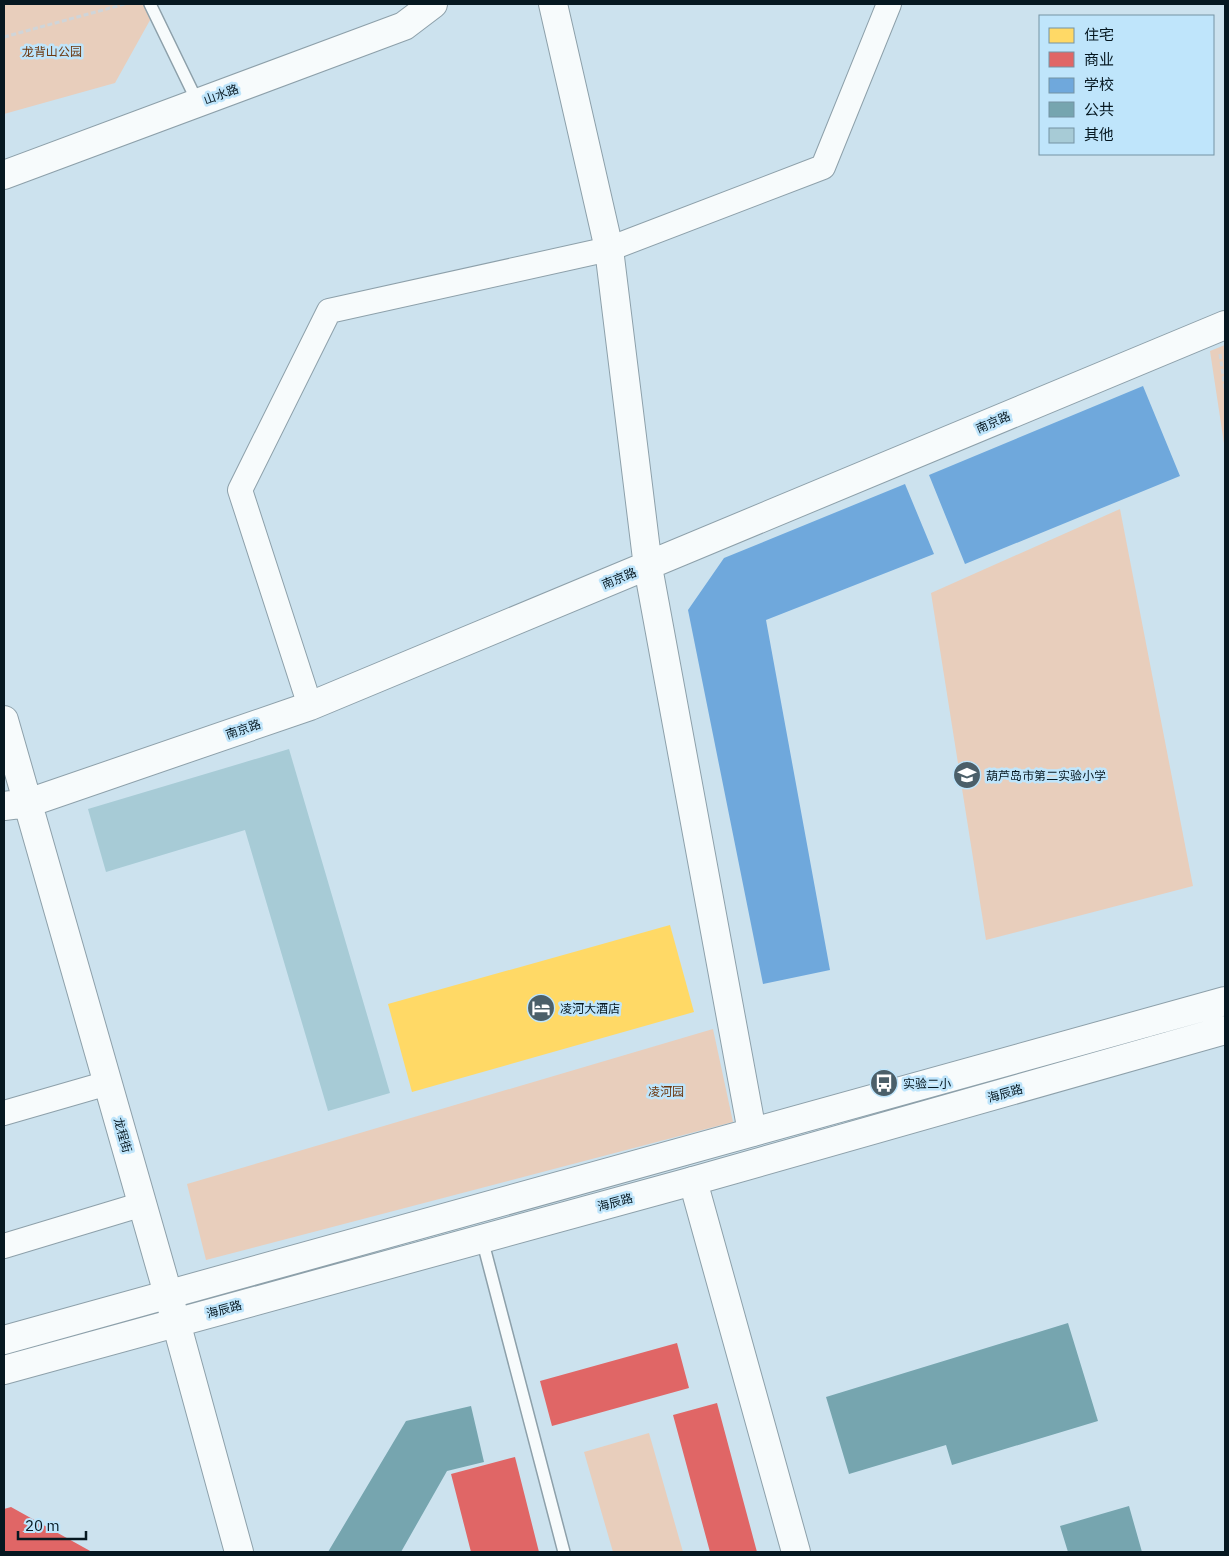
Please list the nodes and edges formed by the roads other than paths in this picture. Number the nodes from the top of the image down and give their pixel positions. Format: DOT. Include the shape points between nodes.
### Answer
graph roads {
  1 [pos="150,4"];
  2 [pos="433,4"];
  3 [pos="553,4"];
  4 [pos="889,4"];
  5 [pos="198,103"];
  6 [pos="4,175"];
  7 [pos="609,250"];
  8 [pos="1221,327"];
  9 [pos="648,567"];
  10 [pos="310,706"];
  11 [pos="4,720"];
  12 [pos="16,804"];
  13 [pos="1225,1001"];
  14 [pos="1225,1030"];
  15 [pos="108,1083"];
  16 [pos="4,1113"];
  17 [pos="752,1132"];
  18 [pos="693,1181"];
  19 [pos="143,1204"];
  20 [pos="482,1239"];
  21 [pos="4,1246"];
  22 [pos="168,1293"];
  23 [pos="176,1322"];
  24 [pos="4,1340"];
  25 [pos="4,1370"];
  26 [pos="239,1552"];
  27 [pos="564,1552"];
  28 [pos="796,1552"];
  1 -- 5 [label="lane"];
  2 -- 5 [label="street, 山水路" via="404,26"];
  3 -- 7 [label="street"];
  4 -- 7 [label="street" via="823,167"];
  5 -- 6 [label="street, 山水路"];
  7 -- 9 [label="street"];
  7 -- 10 [label="street" via="329,311 240,490"];
  8 -- 9 [label="street, 南京路"];
  9 -- 10 [label="street, 南京路"];
  9 -- 17 [label="street"];
  10 -- 12 [label="street, 南京路"];
  11 -- 12 [label="street, 龙程街"];
  12 -- 15 [label="street, 龙程街"];
  13 -- 17 [label="street"];
  14 -- 18 [label="street, 海辰路"];
  15 -- 16 [label="street"];
  15 -- 19 [label="street, 龙程街"];
  17 -- 22 [label="street"];
  18 -- 20 [label="street, 海辰路"];
  18 -- 28 [label="street"];
  19 -- 21 [label="street"];
  19 -- 22 [label="street, 龙程街"];
  20 -- 23 [label="street, 海辰路"];
  20 -- 27 [label="lane"];
  22 -- 23 [label="street, 龙程街"];
  22 -- 24 [label="street"];
  23 -- 25 [label="street, 海辰路"];
  23 -- 26 [label="street, 龙程街"];
}
